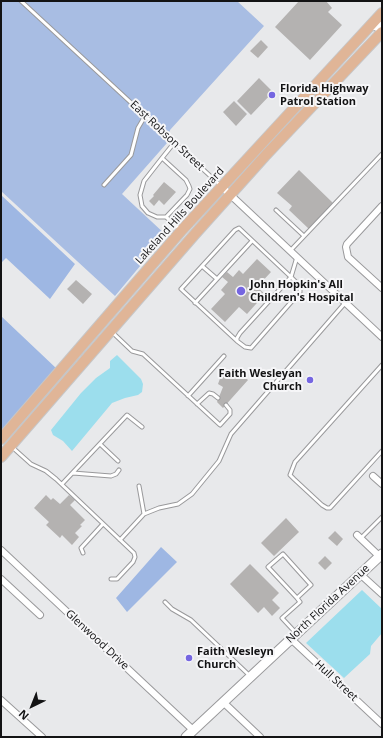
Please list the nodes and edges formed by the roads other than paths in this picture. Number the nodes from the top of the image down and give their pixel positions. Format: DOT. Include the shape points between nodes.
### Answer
graph roads {
  1 [pos="21,1"];
  2 [pos="382,13"];
  3 [pos="371,26"];
  4 [pos="381,32"];
  5 [pos="145,116"];
  6 [pos="174,143"];
  7 [pos="382,154"];
  8 [pos="162,158"];
  9 [pos="104,185"];
  10 [pos="221,186"];
  11 [pos="231,194"];
  12 [pos="382,206"];
  13 [pos="276,210"];
  14 [pos="166,217"];
  15 [pos="182,230"];
  16 [pos="304,236"];
  17 [pos="252,241"];
  18 [pos="290,251"];
  19 [pos="297,258"];
  20 [pos="202,266"];
  21 [pos="291,277"];
  22 [pos="217,279"];
  23 [pos="381,285"];
  24 [pos="346,302"];
  25 [pos="195,303"];
  26 [pos="110,331"];
  27 [pos="382,337"];
  28 [pos="237,341"];
  29 [pos="224,356"];
  30 [pos="71,358"];
  31 [pos="382,365"];
  32 [pos="188,396"];
  33 [pos="218,398"];
  34 [pos="197,404"];
  35 [pos="226,405"];
  36 [pos="142,427"];
  37 [pos="1,438"];
  38 [pos="100,444"];
  39 [pos="11,446"];
  40 [pos="382,451"];
  41 [pos="1,457"];
  42 [pos="118,461"];
  43 [pos="119,470"];
  44 [pos="73,473"];
  45 [pos="373,476"];
  46 [pos="62,484"];
  47 [pos="382,484"];
  48 [pos="139,486"];
  49 [pos="144,514"];
  50 [pos="382,517"];
  51 [pos="103,524"];
  52 [pos="359,537"];
  53 [pos="120,540"];
  54 [pos="1,550"];
  55 [pos="83,553"];
  56 [pos="381,555"];
  57 [pos="360,574"];
  58 [pos="111,579"];
  59 [pos="2,581"];
  60 [pos="382,594"];
  61 [pos="297,598"];
  62 [pos="165,602"];
  63 [pos="40,615"];
  64 [pos="294,636"];
  65 [pos="251,676"];
  66 [pos="1,700"];
  67 [pos="223,702"];
  68 [pos="382,724"];
  69 [pos="193,730"];
  70 [pos="42,737"];
  71 [pos="186,737"];
  72 [pos="260,737"];
  1 -- 5 [label="lane, East Robson Street"];
  2 -- 3 [label="main road, Lakeland Hills Boulevard"];
  3 -- 4 [label="street"];
  3 -- 10 [label="main road, Lakeland Hills Boulevard"];
  4 -- 11 [label="main road"];
  5 -- 6 [label="lane, East Robson Street"];
  5 -- 9 [label="lane" via="138,128 130,155"];
  6 -- 8 [label="lane"];
  6 -- 10 [label="lane, East Robson Street"];
  7 -- 16 [label="lane"];
  8 -- 14 [label="lane" via="186,180 190,189"];
  8 -- 14 [label="lane" via="144,181 140,195 142,206 148,213"];
  10 -- 11 [label="street, East Robson Street"];
  10 -- 15 [label="main road, Lakeland Hills Boulevard"];
  11 -- 18 [label="street, East Robson Street"];
  11 -- 26 [label="main road"];
  12 -- 23 [label="street" via="346,247 348,257"];
  13 -- 16 [label="lane"];
  14 -- 15 [label="lane"];
  15 -- 30 [label="main road, Lakeland Hills Boulevard"];
  16 -- 18 [label="lane"];
  17 -- 20 [label="lane" via="239,228"];
  17 -- 21 [label="lane"];
  17 -- 22 [label="lane"];
  18 -- 19 [label="street, East Robson Street"];
  19 -- 21 [label="lane"];
  19 -- 24 [label="street, East Robson Street"];
  20 -- 22 [label="lane"];
  20 -- 25 [label="lane" via="180,289"];
  21 -- 28 [label="lane" via="240,333"];
  21 -- 28 [label="lane" via="300,286 296,298 251,348 244,347"];
  22 -- 25 [label="lane"];
  24 -- 27 [label="street, East Robson Street"];
  24 -- 49 [label="lane" via="231,434 219,461 192,494 178,504"];
  25 -- 28 [label="lane"];
  26 -- 32 [label="lane" via="132,351 143,354"];
  26 -- 39 [label="main road"];
  29 -- 32 [label="lane"];
  30 -- 37 [label="main road, Lakeland Hills Boulevard"];
  30 -- 39 [label="main road" via="63,375 16,429 10,438"];
  31 -- 40 [label="lane" via="295,462 290,475 322,505 330,508"];
  32 -- 34 [label="lane"];
  33 -- 34 [label="lane" via="209,393"];
  34 -- 35 [label="lane" via="220,425 230,414"];
  36 -- 38 [label="lane" via="127,415"];
  38 -- 42 [label="lane"];
  38 -- 44 [label="lane"];
  39 -- 41 [label="main road"];
  39 -- 46 [label="lane" via="31,464 46,471"];
  43 -- 44 [label="lane" via="111,476"];
  44 -- 46 [label="lane"];
  45 -- 47 [label="street"];
  46 -- 51 [label="lane"];
  48 -- 49 [label="lane"];
  49 -- 53 [label="lane"];
  50 -- 52 [label="lane"];
  51 -- 53 [label="lane"];
  51 -- 55 [label="lane" via="81,548"];
  52 -- 56 [label="street"];
  53 -- 58 [label="lane" via="135,557 117,579"];
  54 -- 69 [label="street, Glenwood Drive"];
  56 -- 57 [label="street, North Florida Avenue"];
  57 -- 60 [label="street"];
  57 -- 64 [label="street, North Florida Avenue"];
  59 -- 63 [label="street"];
  61 -- 61 [label="lane" via="268,567 283,554 312,585"];
  61 -- 64 [label="lane" via="300,602 282,618"];
  62 -- 65 [label="lane" via="191,620"];
  64 -- 65 [label="street, North Florida Avenue"];
  64 -- 68 [label="street, Hull Street"];
  65 -- 67 [label="street, North Florida Avenue"];
  66 -- 70 [label="street"];
  67 -- 69 [label="street, North Florida Avenue"];
  67 -- 72 [label="street"];
  69 -- 71 [label="street, North Florida Avenue"];
}
